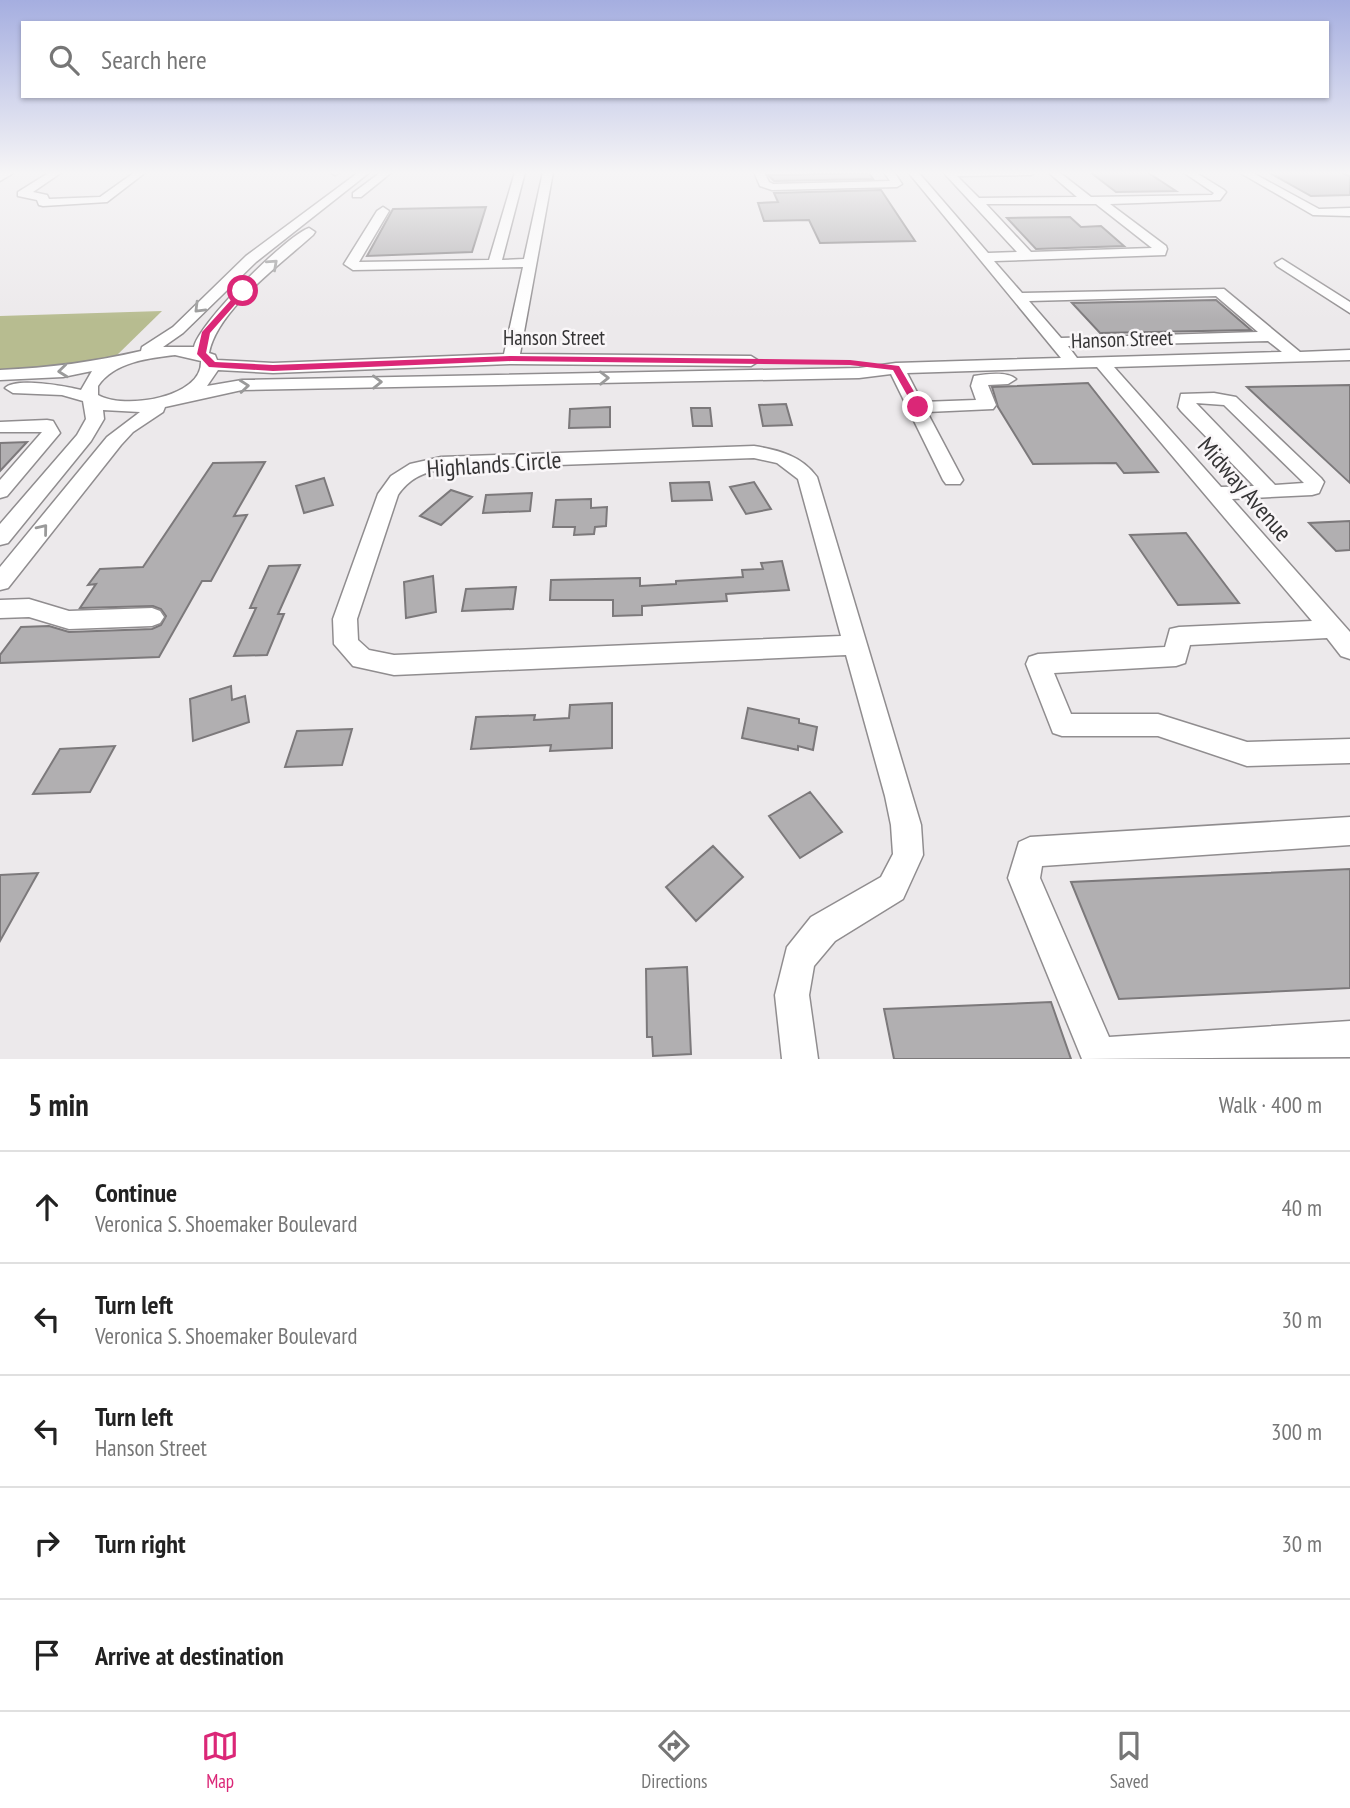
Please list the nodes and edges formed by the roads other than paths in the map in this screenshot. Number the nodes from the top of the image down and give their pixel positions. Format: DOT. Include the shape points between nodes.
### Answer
graph roads {
  1 [pos="301,221"];
  2 [pos="323,221"];
  3 [pos="377,221"];
  4 [pos="517,221"];
  5 [pos="527,221"];
  6 [pos="954,221"];
  7 [pos="996,221"];
  8 [pos="1123,221"];
  9 [pos="1028,256"];
  10 [pos="984,257"];
  11 [pos="529,263"];
  12 [pos="1282,263"];
  13 [pos="494,264"];
  14 [pos="1017,297"];
  15 [pos="1350,309"];
  16 [pos="1272,335"];
  17 [pos="1056,344"];
  18 [pos="141,355"];
  19 [pos="1350,355"];
  20 [pos="1296,356"];
  21 [pos="206,359"];
  22 [pos="511,359"];
  23 [pos="124,360"];
  24 [pos="1102,363"];
  25 [pos="1074,364"];
  26 [pos="1026,365"];
  27 [pos="896,368"];
  28 [pos="0,375"];
  29 [pos="0,388"];
  30 [pos="175,398"];
  31 [pos="91,399"];
  32 [pos="918,407"];
  33 [pos="0,427"];
  34 [pos="953,480"];
  35 [pos="1270,491"];
  36 [pos="0,492"];
  37 [pos="1214,494"];
  38 [pos="0,538"];
  39 [pos="0,582"];
  40 [pos="0,609"];
  41 [pos="152,617"];
  42 [pos="1344,640"];
  43 [pos="856,645"];
  44 [pos="1350,751"];
  45 [pos="1350,831"];
  46 [pos="1350,1039"];
  47 [pos="1100,1057"];
  48 [pos="800,1059"];
  1 -- 18 [label="street, one-way" via="251,260 178,330"];
  21 -- 2 [label="street, one-way" via="206,332 243,291"];
  3 -- 13 [label="street" via="353,266"];
  4 -- 13 [label="street"];
  5 -- 11 [label="street"];
  6 -- 10 [label="street"];
  7 -- 9 [label="street"];
  8 -- 9 [label="street" via="1160,252"];
  9 -- 10 [label="street"];
  10 -- 14 [label="street"];
  11 -- 13 [label="street"];
  11 -- 22 [label="street"];
  12 -- 15 [label="street"];
  14 -- 16 [label="street" via="1219,292"];
  14 -- 17 [label="street"];
  16 -- 17 [label="street"];
  16 -- 20 [label="street"];
  17 -- 25 [label="street"];
  18 -- 21 [label="street, Hanson Street" via="175,350"];
  18 -- 23 [label="street, Hanson Street"];
  19 -- 20 [label="street, Hanson Street"];
  20 -- 24 [label="street, Hanson Street"];
  21 -- 22 [label="street, Hanson Street" via="273,368"];
  21 -- 30 [label="street, Hanson Street" via="211,372"];
  22 -- 27 [label="street, Hanson Street" via="850,362"];
  23 -- 28 [label="street, Hanson Street, one-way" via="63,372"];
  23 -- 31 [label="street, Hanson Street" via="91,382"];
  24 -- 25 [label="street, Hanson Street"];
  24 -- 37 [label="street, Midway Avenue"];
  25 -- 26 [label="street, Hanson Street"];
  26 -- 27 [label="street, Hanson Street"];
  26 -- 32 [label="street" via="1036,378 981,380 987,405"];
  30 -- 27 [label="street, Hanson Street, one-way" via="242,385 859,373"];
  27 -- 32 [label="street"];
  29 -- 31 [label="street, Hanson Street" via="63,390"];
  30 -- 31 [label="street, Hanson Street" via="134,408"];
  39 -- 30 [label="street, one-way" via="114,441 137,420"];
  31 -- 38 [label="street" via="94,419 90,430"];
  32 -- 34 [label="street"];
  33 -- 36 [label="street" via="47,425 51,433"];
  35 -- 35 [label="street" via="1312,489 1314,482 1230,401 1188,398 1187,407"];
  35 -- 37 [label="street"];
  37 -- 42 [label="street, Midway Avenue"];
  40 -- 41 [label="street" via="29,608 69,620"];
  42 -- 44 [label="street" via="1179,636 1176,656 1038,664 1062,725 1158,726 1247,754"];
  43 -- 43 [label="street, Highlands Circle" via="807,477 796,464 754,452 501,460 417,468 398,480 388,494 345,619 346,643 362,659 394,666"];
  43 -- 48 [label="street, Highlands Circle" via="902,806 908,855 892,888 823,929 799,959 792,995"];
  45 -- 47 [label="street" via="1030,852 1024,878"];
  46 -- 47 [label="street"];
}
